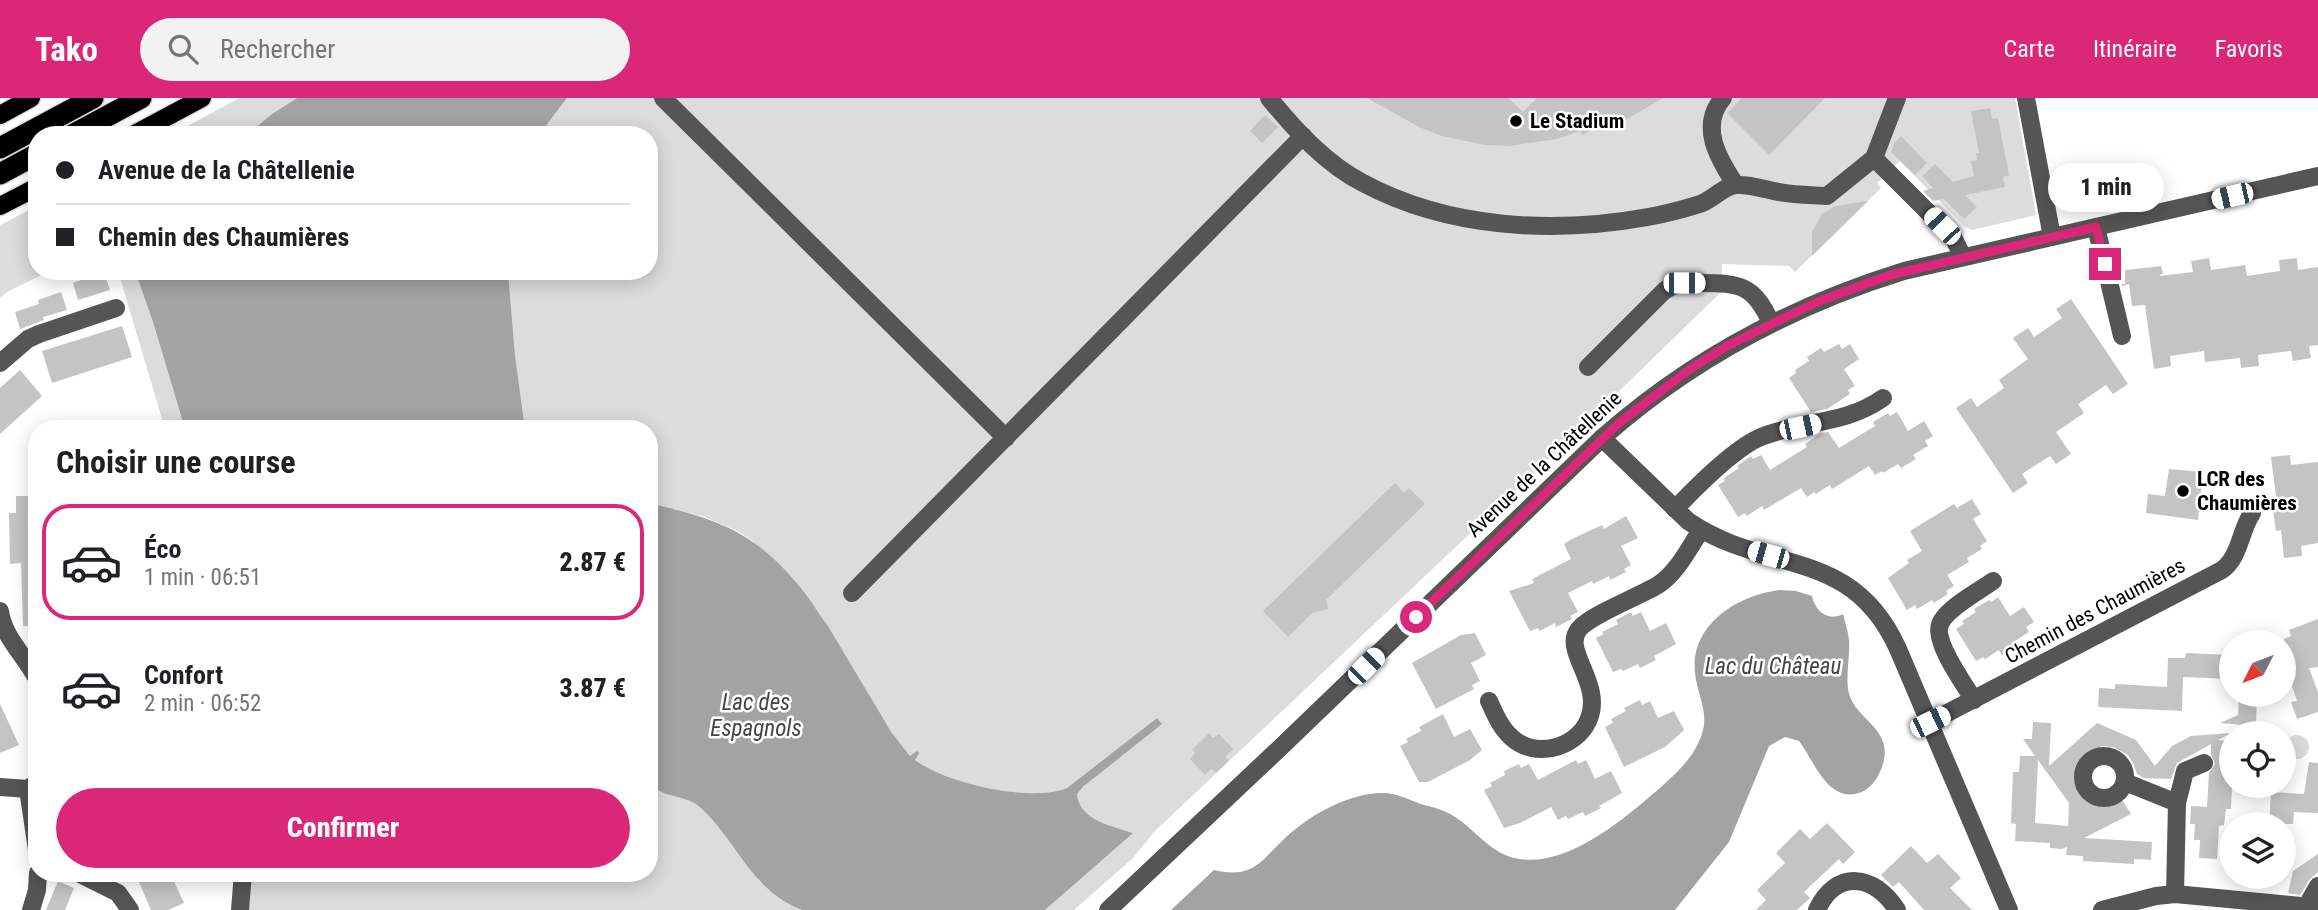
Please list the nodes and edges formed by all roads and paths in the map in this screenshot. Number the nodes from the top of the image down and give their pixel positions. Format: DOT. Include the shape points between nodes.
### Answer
graph roads {
  1 [pos="32,98"];
  2 [pos="93,98"];
  3 [pos="141,98"];
  4 [pos="202,98"];
  5 [pos="663,98"];
  6 [pos="1269,98"];
  7 [pos="1723,98"];
  8 [pos="1897,98"];
  9 [pos="2026,98"];
  10 [pos="0,115"];
  11 [pos="41,126"];
  12 [pos="89,126"];
  13 [pos="150,126"];
  14 [pos="28,133"];
  15 [pos="1303,136"];
  16 [pos="0,148"];
  17 [pos="1874,158"];
  18 [pos="28,159"];
  19 [pos="0,174"];
  20 [pos="2318,176"];
  21 [pos="1735,184"];
  22 [pos="28,192"];
  23 [pos="0,206"];
  24 [pos="2096,227"];
  25 [pos="2052,237"];
  26 [pos="1963,257"];
  27 [pos="116,308"];
  28 [pos="1771,323"];
  29 [pos="2122,336"];
  30 [pos="0,363"];
  31 [pos="1588,367"];
  32 [pos="1883,398"];
  33 [pos="1006,438"];
  34 [pos="1602,438"];
  35 [pos="1675,509"];
  36 [pos="2252,513"];
  37 [pos="1701,530"];
  38 [pos="1993,581"];
  39 [pos="852,593"];
  40 [pos="0,611"];
  41 [pos="28,663"];
  42 [pos="1974,700"];
  43 [pos="1489,701"];
  44 [pos="1930,722"];
  45 [pos="2204,763"];
  46 [pos="2125,782"];
  47 [pos="28,785"];
  48 [pos="0,787"];
  49 [pos="2176,803"];
  50 [pos="37,882"];
  51 [pos="96,882"];
  52 [pos="242,882"];
  53 [pos="2318,886"];
  54 [pos="2175,894"];
  55 [pos="2270,906"];
  56 [pos="2311,908"];
  57 [pos="2113,909"];
  58 [pos="31,910"];
  59 [pos="130,910"];
  60 [pos="240,910"];
  61 [pos="1108,910"];
  62 [pos="1817,910"];
  63 [pos="1897,910"];
  64 [pos="2009,910"];
  1 -- 10 [label="main road"];
  2 -- 11 [label="highway"];
  3 -- 12 [label="highway"];
  4 -- 13 [label="main road"];
  5 -- 33 [label="street"];
  6 -- 15 [label="street"];
  7 -- 21 [label="street" via="1712,117 1712,132 1717,155"];
  8 -- 17 [label="street"];
  9 -- 25 [label="street"];
  14 -- 16 [label="highway"];
  15 -- 21 [label="street" via="1362,183 1423,210 1518,225 1580,225 1649,217 1702,203"];
  15 -- 33 [label="street"];
  17 -- 21 [label="street" via="1827,196"];
  17 -- 26 [label="street" via="1953,237"];
  18 -- 19 [label="highway"];
  20 -- 24 [label="street, Avenue de la Châtellenie"];
  22 -- 23 [label="main road"];
  24 -- 25 [label="street, Avenue de la Châtellenie"];
  24 -- 29 [label="street"];
  25 -- 26 [label="street, Avenue de la Châtellenie"];
  26 -- 28 [label="street, Avenue de la Châtellenie" via="1868,282"];
  27 -- 30 [label="street" via="39,334"];
  28 -- 31 [label="street" via="1760,302 1740,285 1679,284 1664,291"];
  28 -- 34 [label="street, Avenue de la Châtellenie" via="1702,362"];
  32 -- 35 [label="street" via="1855,414 1777,431 1751,442"];
  33 -- 39 [label="street"];
  34 -- 35 [label="street"];
  34 -- 61 [label="street, Avenue de la Châtellenie"];
  35 -- 37 [label="street"];
  36 -- 42 [label="street, Chemin des Chaumières" via="2236,552 2222,570"];
  37 -- 43 [label="street" via="1666,579 1576,633 1574,645 1593,700 1588,721 1576,736 1552,748 1525,747 1504,730"];
  37 -- 44 [label="street" via="1727,543 1824,572 1863,597 1890,632"];
  38 -- 42 [label="street" via="1950,611 1938,628 1940,640"];
  40 -- 41 [label="street" via="7,635"];
  42 -- 44 [label="street, Chemin des Chaumières"];
  44 -- 64 [label="street"];
  45 -- 49 [label="street" via="2185,771"];
  46 -- 49 [label="street"];
  47 -- 48 [label="street"];
  49 -- 54 [label="street"];
  50 -- 58 [label="street"];
  51 -- 59 [label="street" via="118,893"];
  52 -- 60 [label="street"];
  53 -- 56 [label="street"];
  54 -- 55 [label="street"];
  54 -- 57 [label="street"];
  55 -- 56 [label="street"];
  62 -- 63 [label="street" via="1833,888 1851,881 1877,888"];
}
